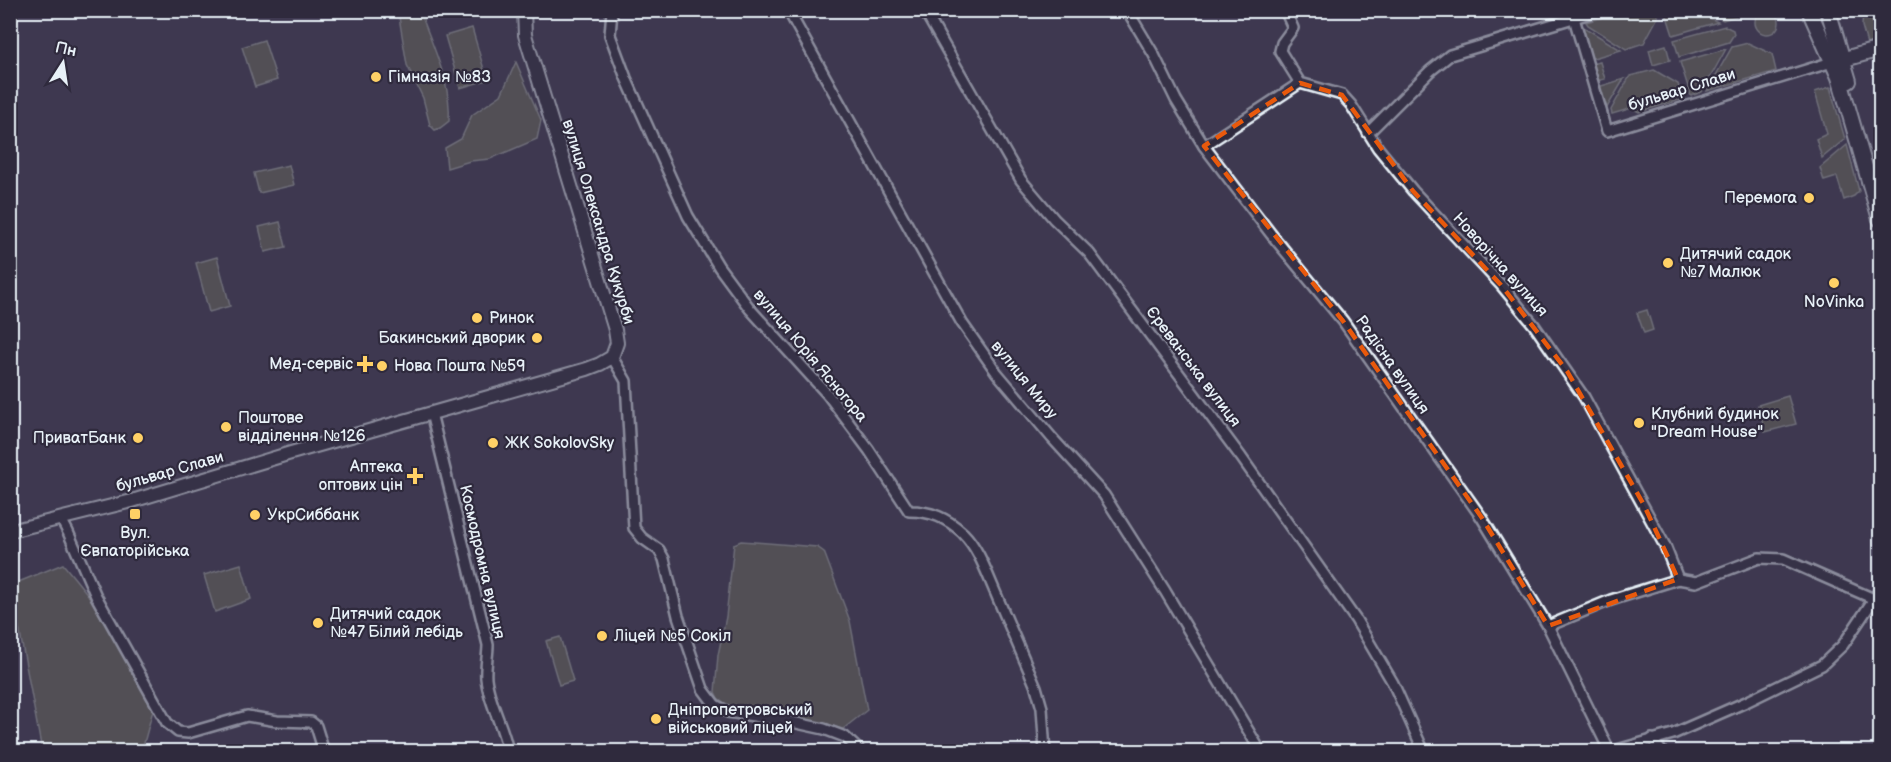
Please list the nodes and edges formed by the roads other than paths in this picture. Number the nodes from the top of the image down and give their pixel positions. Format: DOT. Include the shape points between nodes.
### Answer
graph roads {
  1 [pos="524,10"];
  2 [pos="612,10"];
  3 [pos="788,10"];
  4 [pos="924,10"];
  5 [pos="1127,10"];
  6 [pos="1285,10"];
  7 [pos="1600,10"];
  8 [pos="1809,10"];
  9 [pos="1828,10"];
  10 [pos="1574,18"];
  11 [pos="1881,49"];
  12 [pos="1837,61"];
  13 [pos="1300,83"];
  14 [pos="1368,133"];
  15 [pos="1204,146"];
  16 [pos="1881,190"];
  17 [pos="1881,219"];
  18 [pos="612,357"];
  19 [pos="430,413"];
  20 [pos="61,519"];
  21 [pos="10,531"];
  22 [pos="1678,579"];
  23 [pos="1881,590"];
  24 [pos="1874,599"];
  25 [pos="1548,626"];
  26 [pos="1652,740"];
  27 [pos="324,752"];
  28 [pos="508,752"];
  29 [pos="861,752"];
  30 [pos="1045,752"];
  31 [pos="1261,752"];
  32 [pos="1424,752"];
  33 [pos="1610,752"];
  34 [pos="1662,752"];
  1 -- 18 [label="street, вулиця Олександра Кукурби" via="525,35 615,330 617,343"];
  2 -- 30 [label="street, вулиця Юрія Ясногора" via="610,34 626,78 688,216 719,267 750,309 828,395 909,511 940,516 971,542 1036,687 1042,708"];
  3 -- 31 [label="street, вулиця Миру" via="962,323 997,373 1104,495"];
  4 -- 32 [label="street, Єреванська вулиця" via="1021,180 1089,253 1356,620 1393,683"];
  5 -- 15 [label="street, Радісна вулиця"];
  6 -- 13 [label="street" via="1293,28 1280,51"];
  7 -- 10 [label="street"];
  8 -- 12 [label="main road"];
  9 -- 12 [label="main road"];
  10 -- 12 [label="street, бульвар Слави" via="1607,131"];
  10 -- 14 [label="street" via="1450,55"];
  11 -- 12 [label="main road, бульвар Слави"];
  12 -- 16 [label="main road"];
  12 -- 17 [label="main road"];
  13 -- 14 [label="street, Новорічна вулиця" via="1342,95"];
  13 -- 15 [label="street"];
  14 -- 22 [label="street, Новорічна вулиця" via="1413,191 1501,285 1567,372 1644,505"];
  15 -- 25 [label="street, Радісна вулиця" via="1349,330 1482,518"];
  18 -- 19 [label="street, бульвар Слави" via="587,369"];
  18 -- 29 [label="street" via="627,381 634,528 664,559 678,616 707,695 720,709 735,714 824,729 845,737"];
  19 -- 20 [label="street, бульвар Слави"];
  19 -- 28 [label="street, Космодромна вулиця" via="488,645 486,678"];
  20 -- 21 [label="street, бульвар Слави"];
  20 -- 27 [label="street" via="96,596 173,729 188,733 247,716 311,722"];
  22 -- 24 [label="street" via="1696,582 1759,558 1783,559"];
  22 -- 25 [label="street" via="1611,600"];
  23 -- 24 [label="street"];
  24 -- 26 [label="street" via="1843,645 1821,664 1746,702"];
  25 -- 33 [label="street, Радісна вулиця"];
  26 -- 33 [label="street"];
  26 -- 34 [label="street"];
}
